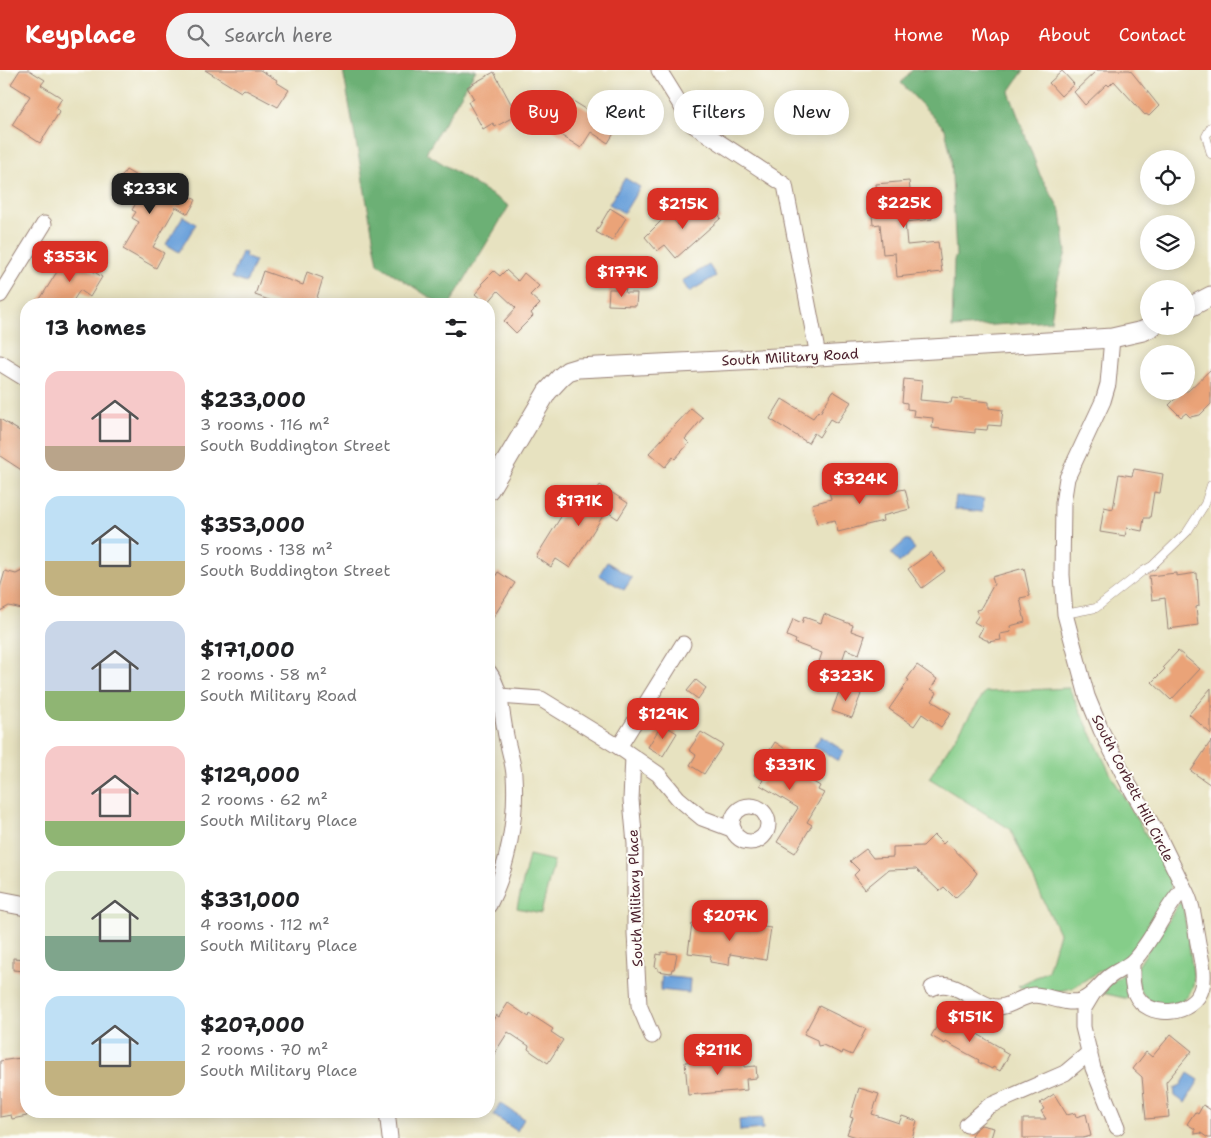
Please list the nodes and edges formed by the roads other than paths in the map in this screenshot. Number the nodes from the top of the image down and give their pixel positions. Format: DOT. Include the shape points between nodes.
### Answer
graph roads {
  1 [pos="659,70"];
  2 [pos="1211,127"];
  3 [pos="1211,154"];
  4 [pos="44,224"];
  5 [pos="0,294"];
  6 [pos="1211,296"];
  7 [pos="1195,305"];
  8 [pos="1140,333"];
  9 [pos="1112,338"];
  10 [pos="818,356"];
  11 [pos="0,362"];
  12 [pos="20,375"];
  13 [pos="495,480"];
  14 [pos="1211,485"];
  15 [pos="1065,614"];
  16 [pos="683,644"];
  17 [pos="495,683"];
  18 [pos="500,696"];
  19 [pos="618,747"];
  20 [pos="634,757"];
  21 [pos="734,830"];
  22 [pos="1184,888"];
  23 [pos="495,893"];
  24 [pos="0,901"];
  25 [pos="20,905"];
  26 [pos="1206,958"];
  27 [pos="1132,963"];
  28 [pos="932,988"];
  29 [pos="1092,995"];
  30 [pos="652,1036"];
  31 [pos="1090,1052"];
  32 [pos="388,1118"];
  33 [pos="966,1125"];
  34 [pos="1117,1127"];
  35 [pos="390,1138"];
  1 -- 10 [label="street" via="694,125 785,185"];
  2 -- 3 [label="lane" via="1206,136"];
  4 -- 5 [label="street"];
  6 -- 7 [label="street"];
  8 -- 9 [label="street, South Military Road"];
  9 -- 10 [label="street, South Military Road"];
  9 -- 15 [label="street, South Corbett Hill Circle" via="1108,384 1067,478 1063,503"];
  10 -- 13 [label="street, South Military Road" via="578,368 568,372 547,392"];
  11 -- 12 [label="street"];
  14 -- 15 [label="lane" via="1205,504 1187,532 1152,566 1096,608"];
  15 -- 22 [label="street, South Corbett Hill Circle" via="1086,696 1128,785 1158,834"];
  16 -- 19 [label="street"];
  17 -- 18 [label="street"];
  18 -- 19 [label="street" via="541,699"];
  18 -- 23 [label="street" via="514,774 507,860"];
  19 -- 20 [label="street"];
  20 -- 21 [label="street" via="658,774 678,798 702,818"];
  20 -- 30 [label="street, South Military Place" via="631,800 639,1005"];
  22 -- 26 [label="street, South Corbett Hill Circle"];
  22 -- 27 [label="street"];
  24 -- 25 [label="street"];
  26 -- 27 [label="street, South Corbett Hill Circle" via="1199,993 1188,1007 1176,1011 1155,1009 1138,999 1133,988"];
  27 -- 29 [label="street" via="1108,977"];
  28 -- 29 [label="street" via="938,984 947,985 989,1006 999,1007 1028,996 1038,995 1067,1002 1080,1001"];
  29 -- 31 [label="street" via="1083,1010 1082,1019"];
  31 -- 33 [label="street" via="1065,1072 989,1106"];
  31 -- 34 [label="street" via="1093,1068"];
  32 -- 35 [label="street"];
}
